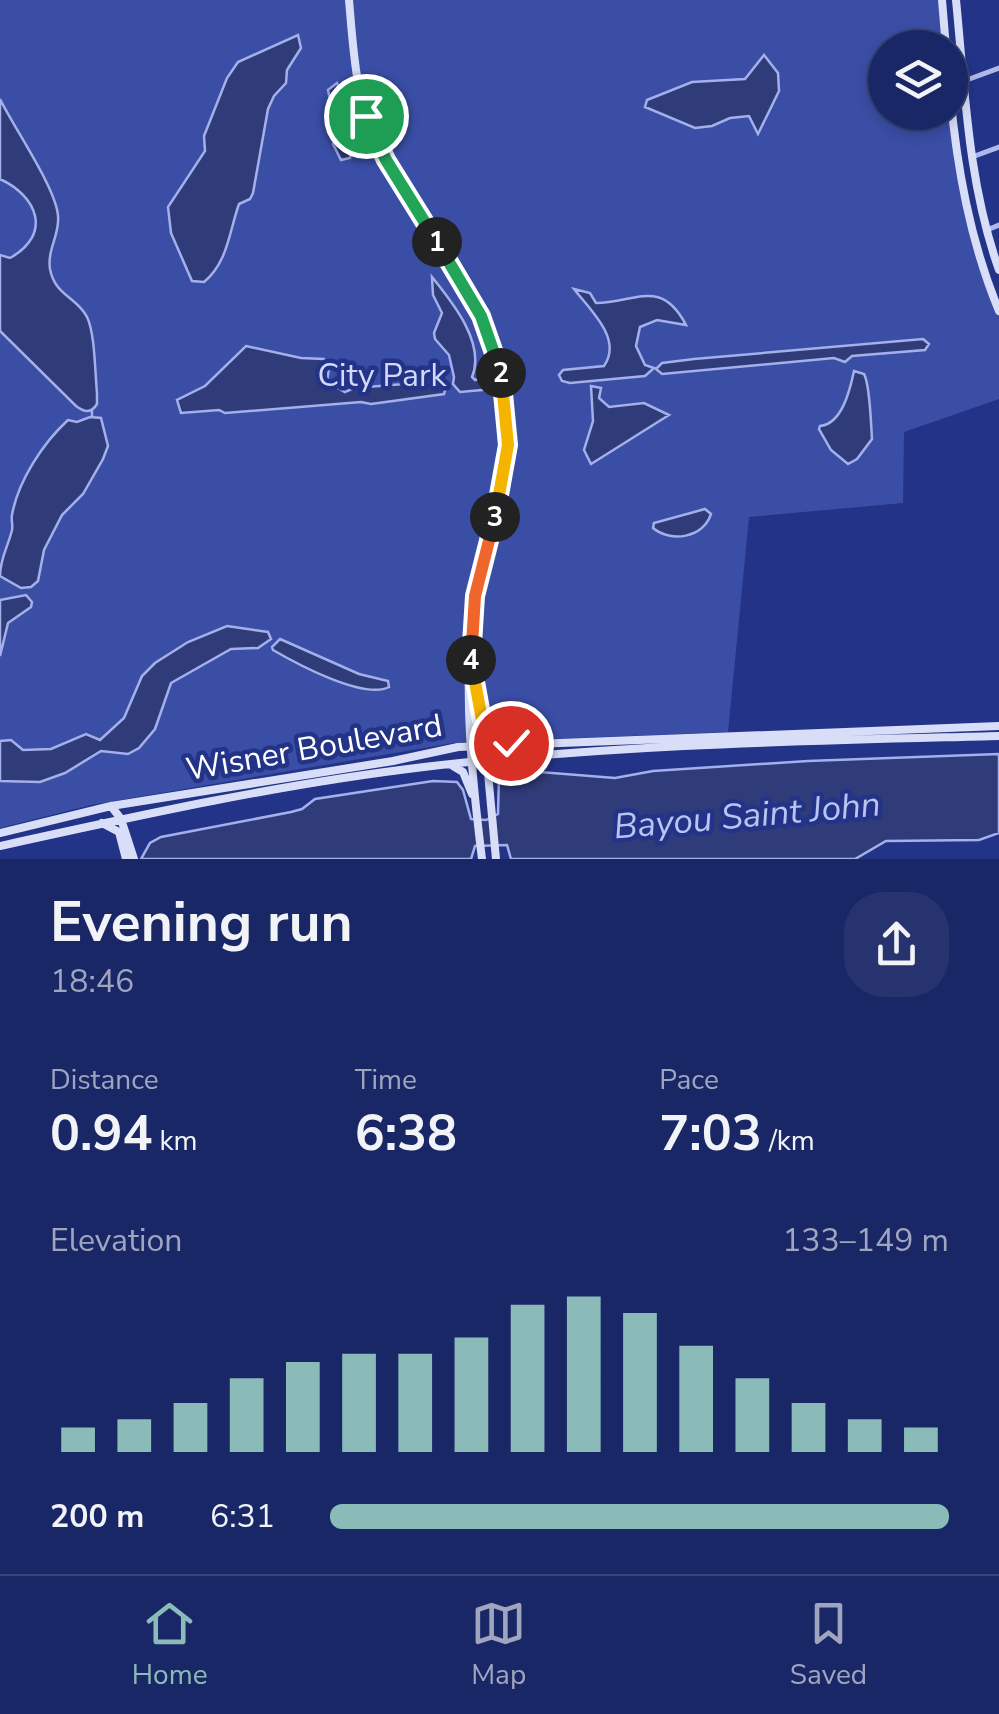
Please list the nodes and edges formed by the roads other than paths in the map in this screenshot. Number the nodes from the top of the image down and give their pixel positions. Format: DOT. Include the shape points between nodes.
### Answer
graph roads {
  1 [pos="349,0"];
  2 [pos="942,0"];
  3 [pos="956,0"];
  4 [pos="944,30"];
  5 [pos="959,30"];
  6 [pos="999,68"];
  7 [pos="968,79"];
  8 [pos="968,121"];
  9 [pos="954,130"];
  10 [pos="999,147"];
  11 [pos="972,157"];
  12 [pos="999,225"];
  13 [pos="986,230"];
  14 [pos="998,267"];
  15 [pos="983,270"];
  16 [pos="999,311"];
  17 [pos="471,668"];
  18 [pos="482,722"];
  19 [pos="470,726"];
  20 [pos="999,726"];
  21 [pos="999,736"];
  22 [pos="501,744"];
  23 [pos="486,745"];
  24 [pos="471,746"];
  25 [pos="451,748"];
  26 [pos="504,758"];
  27 [pos="487,760"];
  28 [pos="473,762"];
  29 [pos="449,764"];
  30 [pos="489,778"];
  31 [pos="111,806"];
  32 [pos="476,807"];
  33 [pos="138,814"];
  34 [pos="72,816"];
  35 [pos="121,818"];
  36 [pos="102,823"];
  37 [pos="76,829"];
  38 [pos="0,833"];
  39 [pos="125,840"];
  40 [pos="0,846"];
  41 [pos="130,859"];
  42 [pos="482,859"];
  43 [pos="496,859"];
  1 -- 17 [label="street" via="370,127 476,306 504,389 506,462 475,596"];
  2 -- 4 [label="street"];
  3 -- 5 [label="street"];
  6 -- 7 [label="street"];
  8 -- 11 [label="street"];
  9 -- 15 [label="street"];
  10 -- 11 [label="street"];
  11 -- 13 [label="street"];
  12 -- 13 [label="street"];
  13 -- 14 [label="street"];
  14 -- 15 [label="street"];
  15 -- 16 [label="street"];
  17 -- 18 [label="street"];
  17 -- 19 [label="street"];
  18 -- 22 [label="street"];
  18 -- 23 [label="street"];
  19 -- 24 [label="street"];
  19 -- 25 [label="street"];
  20 -- 22 [label="street, Wisner Boulevard"];
  21 -- 26 [label="street, Wisner Boulevard"];
  22 -- 23 [label="street, Wisner Boulevard"];
  23 -- 24 [label="street, Wisner Boulevard"];
  23 -- 27 [label="street"];
  24 -- 25 [label="street, Wisner Boulevard"];
  24 -- 28 [label="street"];
  25 -- 31 [label="street, Wisner Boulevard"];
  26 -- 27 [label="street, Wisner Boulevard"];
  26 -- 30 [label="street"];
  27 -- 28 [label="street, Wisner Boulevard"];
  27 -- 30 [label="street"];
  28 -- 29 [label="street, Wisner Boulevard"];
  28 -- 32 [label="street"];
  29 -- 32 [label="street" via="463,772"];
  29 -- 33 [label="street, Wisner Boulevard"];
  30 -- 43 [label="street"];
  31 -- 34 [label="street, Wisner Boulevard"];
  31 -- 35 [label="street"];
  32 -- 42 [label="street"];
  33 -- 35 [label="street, Wisner Boulevard"];
  33 -- 39 [label="street"];
  34 -- 37 [label="street"];
  34 -- 38 [label="street, Wisner Boulevard"];
  35 -- 36 [label="street, Wisner Boulevard"];
  35 -- 39 [label="street"];
  36 -- 37 [label="street, Wisner Boulevard"];
  36 -- 39 [label="street"];
  37 -- 40 [label="street, Wisner Boulevard"];
  39 -- 41 [label="street"];
}
